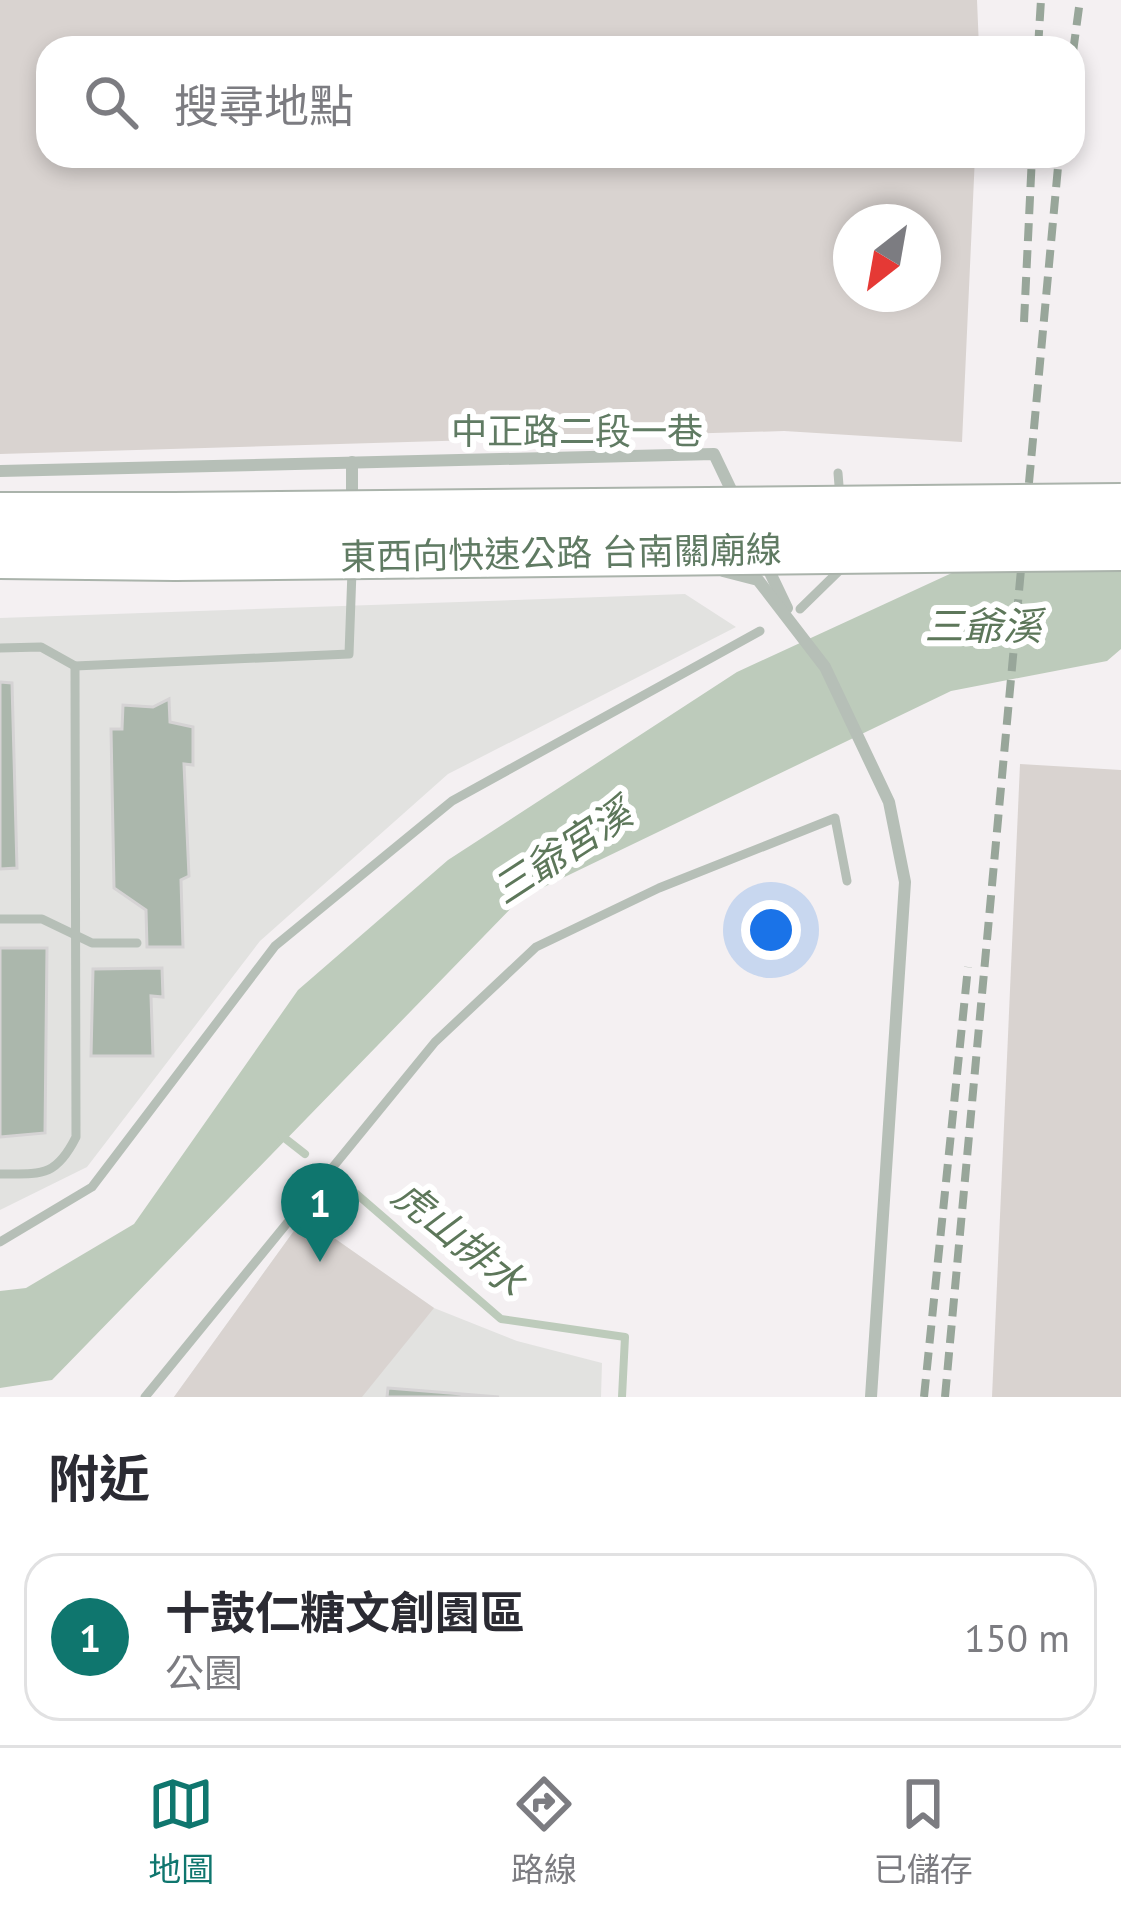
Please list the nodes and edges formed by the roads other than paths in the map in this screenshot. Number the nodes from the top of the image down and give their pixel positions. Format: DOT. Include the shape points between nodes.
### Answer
graph roads {
  1 [pos="352,462"];
  2 [pos="0,471"];
  3 [pos="838,473"];
  4 [pos="1121,508"];
  5 [pos="0,517"];
  6 [pos="842,519"];
  7 [pos="174,536"];
  8 [pos="844,542"];
  9 [pos="1121,546"];
  10 [pos="0,554"];
  11 [pos="422,570"];
  12 [pos="375,571"];
  13 [pos="329,572"];
  14 [pos="352,572"];
  15 [pos="800,609"];
  16 [pos="760,631"];
  17 [pos="798,631"];
  18 [pos="0,648"];
  19 [pos="75,666"];
  20 [pos="847,881"];
  21 [pos="0,919"];
  22 [pos="72,934"];
  23 [pos="137,944"];
  24 [pos="0,1174"];
  25 [pos="0,1242"];
  26 [pos="145,1397"];
  27 [pos="871,1397"];
  1 -- 2 [label="street, 中正路二段一巷"];
  1 -- 14 [label="street"];
  1 -- 17 [label="street, 中正路二段一巷" via="714,454"];
  3 -- 6 [label="lane"];
  4 -- 7 [label="highway, 東西向快速公路 台南關廟線, bridge"];
  5 -- 7 [label="highway, 東西向快速公路 台南關廟線"];
  7 -- 9 [label="highway, 東西向快速公路 台南關廟線, bridge"];
  7 -- 10 [label="highway, 東西向快速公路 台南關廟線"];
  8 -- 15 [label="lane" via="846,564"];
  11 -- 17 [label="street" via="699,565 758,580"];
  12 -- 14 [label="street"];
  13 -- 14 [label="street"];
  14 -- 19 [label="lane" via="349,654"];
  16 -- 25 [label="lane" via="452,801 274,946 92,1187"];
  17 -- 27 [label="street" via="865,741 889,802 905,882"];
  18 -- 19 [label="lane" via="41,646"];
  19 -- 22 [label="lane"];
  20 -- 26 [label="lane" via="835,818 536,946 435,1042"];
  21 -- 22 [label="lane" via="42,919"];
  22 -- 23 [label="lane"];
  22 -- 24 [label="lane" via="76,1137 62,1163 39,1174"];
}
